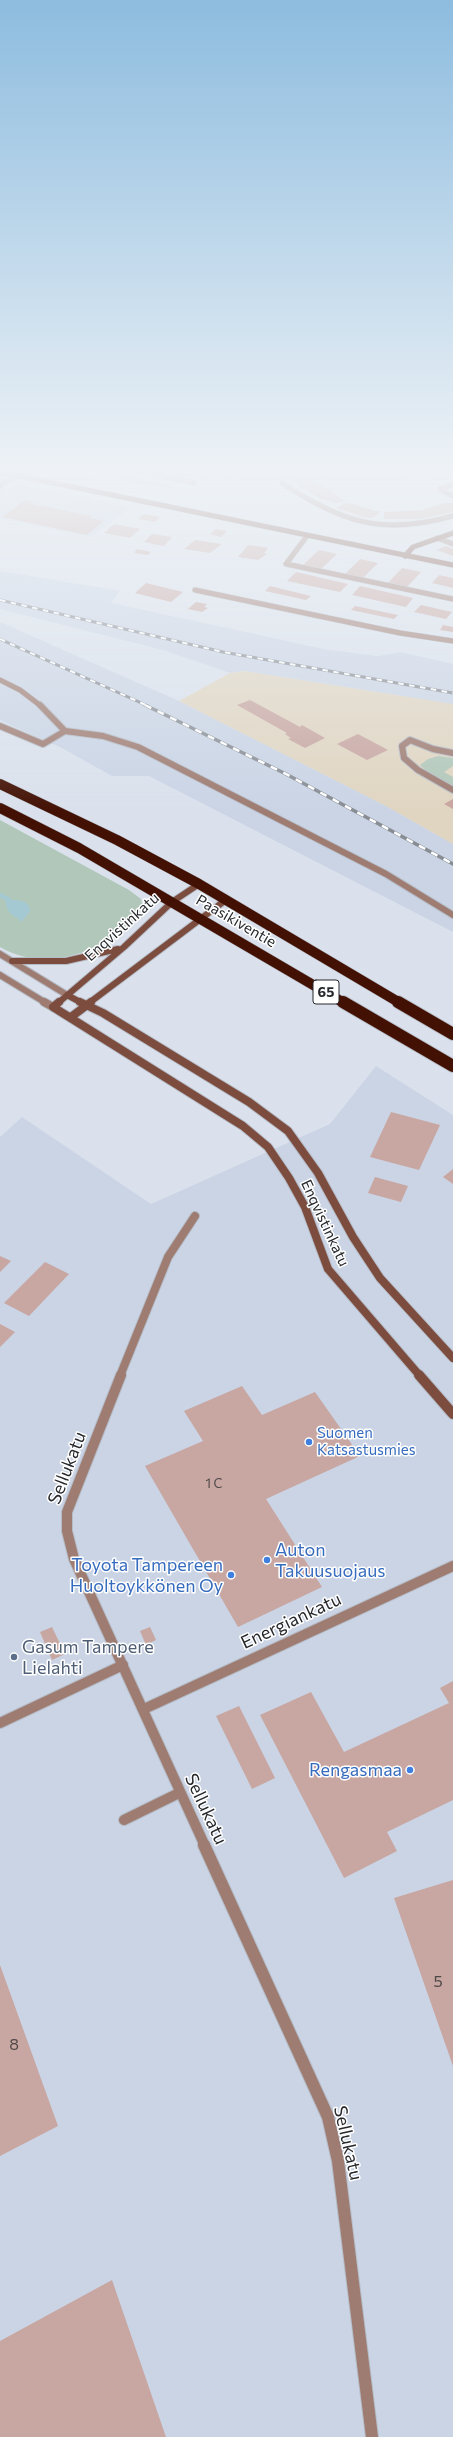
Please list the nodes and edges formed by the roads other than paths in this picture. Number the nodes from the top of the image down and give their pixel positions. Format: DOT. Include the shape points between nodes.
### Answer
graph roads {
  1 [pos="378,584"];
  2 [pos="195,590"];
  3 [pos="453,600"];
  4 [pos="453,641"];
  5 [pos="0,680"];
  6 [pos="0,726"];
  7 [pos="65,732"];
  8 [pos="453,753"];
  9 [pos="0,784"];
  10 [pos="453,790"];
  11 [pos="0,808"];
  12 [pos="199,884"];
  13 [pos="227,899"];
  14 [pos="172,902"];
  15 [pos="453,915"];
  16 [pos="199,918"];
  17 [pos="124,947"];
  18 [pos="0,954"];
  19 [pos="12,961"];
  20 [pos="0,975"];
  21 [pos="67,995"];
  22 [pos="86,1005"];
  23 [pos="53,1007"];
  24 [pos="71,1017"];
  25 [pos="453,1034"];
  26 [pos="453,1066"];
  27 [pos="195,1216"];
  28 [pos="453,1358"];
  29 [pos="453,1414"];
  30 [pos="453,1566"];
  31 [pos="123,1665"];
  32 [pos="144,1709"];
  33 [pos="0,1723"];
  34 [pos="179,1793"];
  35 [pos="124,1820"];
  36 [pos="372,2437"];
  1 -- 3 [label="street"];
  2 -- 4 [label="street" via="400,633"];
  5 -- 7 [label="street" via="20,689 40,703"];
  6 -- 7 [label="street" via="43,744"];
  7 -- 15 [label="street" via="103,736 138,747 386,874"];
  8 -- 10 [label="street" via="410,740 402,746 404,758 418,770"];
  9 -- 12 [label="highway, Paasikiventie / 65" via="117,840"];
  11 -- 14 [label="highway, Paasikiventie / 65" via="79,848"];
  12 -- 13 [label="highway, Paasikiventie / 65"];
  12 -- 14 [label="main road, Enqvistinkatu"];
  13 -- 16 [label="main road"];
  13 -- 25 [label="highway, Paasikiventie / 65"];
  14 -- 16 [label="highway, Paasikiventie / 65"];
  14 -- 17 [label="main road, Enqvistinkatu"];
  16 -- 22 [label="main road"];
  16 -- 26 [label="highway, Paasikiventie / 65"];
  17 -- 19 [label="main road" via="87,960 52,964"];
  17 -- 21 [label="main road, Enqvistinkatu"];
  18 -- 19 [label="street"];
  19 -- 21 [label="street"];
  20 -- 23 [label="street"];
  21 -- 22 [label="main road, Enqvistinkatu"];
  21 -- 23 [label="main road, Enqvistinkatu"];
  22 -- 24 [label="main road"];
  22 -- 28 [label="main road, Enqvistinkatu" via="250,1102 288,1131 318,1173 353,1237 380,1278"];
  23 -- 24 [label="main road, Enqvistinkatu"];
  24 -- 29 [label="main road, Enqvistinkatu" via="243,1126 268,1147 305,1207 328,1269"];
  27 -- 31 [label="street, Sellukatu" via="184,1228 172,1250 67,1512 67,1532 74,1559"];
  30 -- 32 [label="street, Energiankatu"];
  31 -- 32 [label="street, Sellukatu"];
  31 -- 33 [label="street"];
  32 -- 34 [label="street, Sellukatu"];
  34 -- 35 [label="street"];
  34 -- 36 [label="street, Sellukatu" via="328,2117 338,2161"];
}
